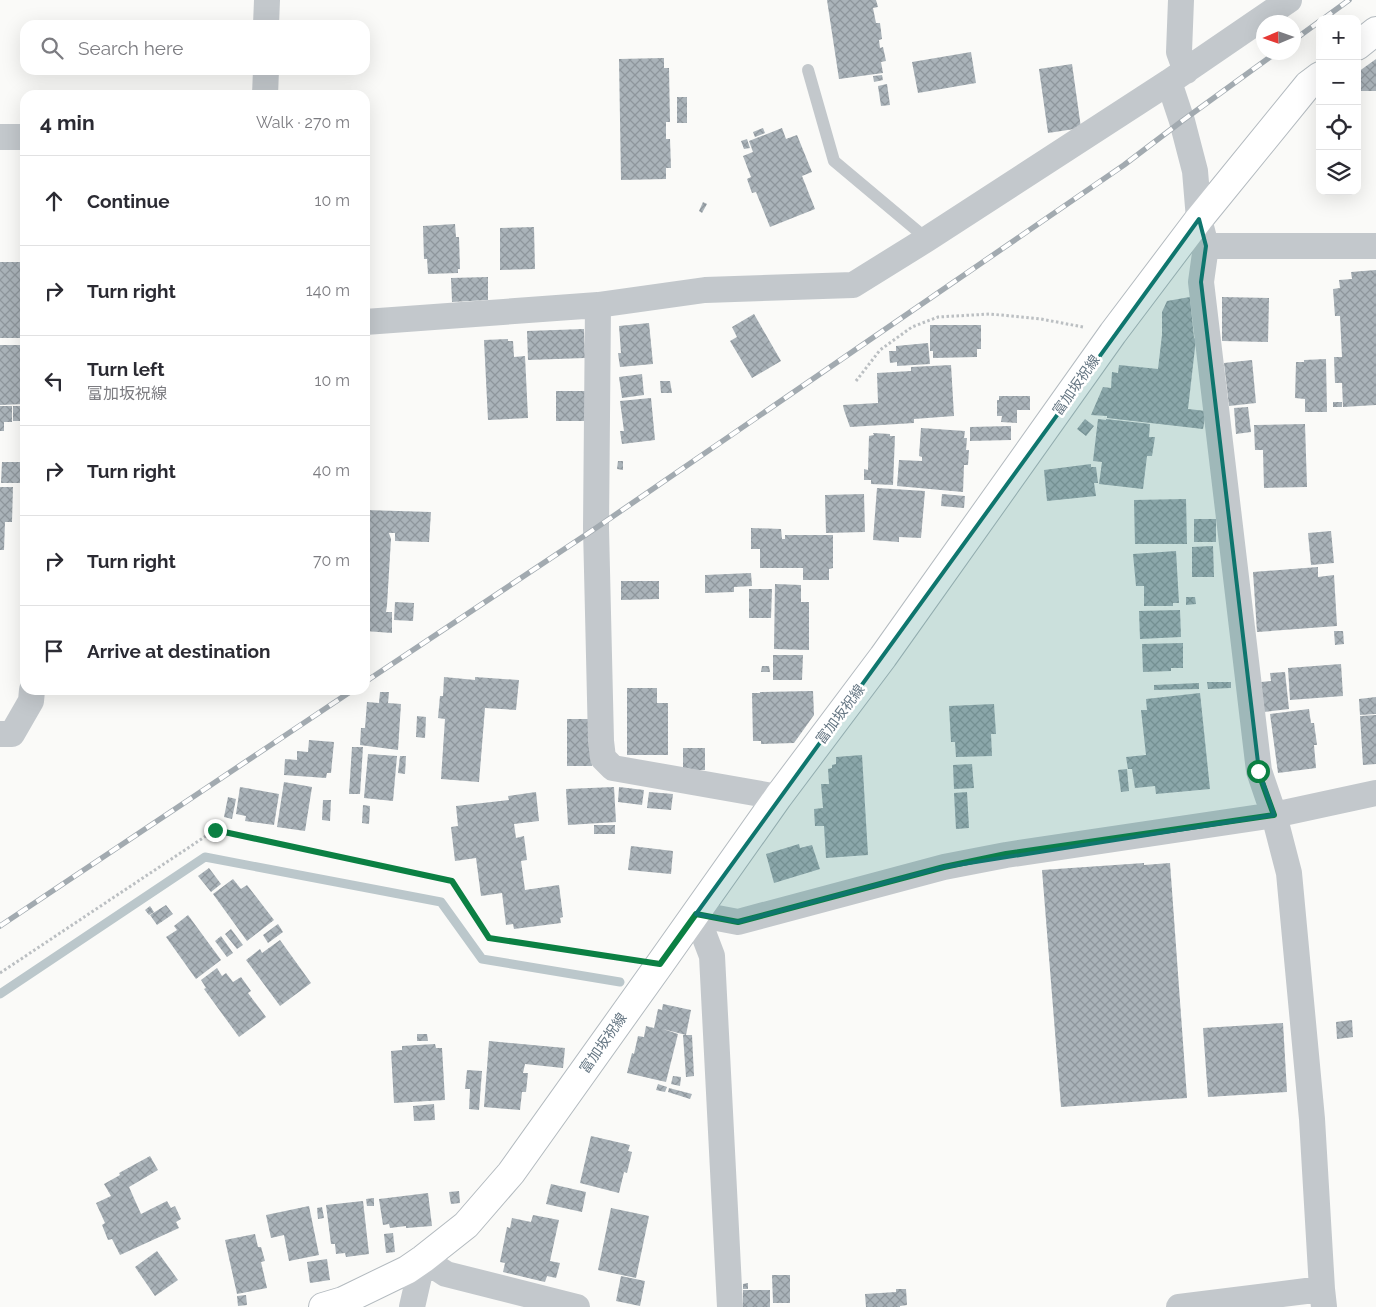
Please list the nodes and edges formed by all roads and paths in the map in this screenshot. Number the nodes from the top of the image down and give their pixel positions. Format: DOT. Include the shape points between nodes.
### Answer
graph roads {
  1 [pos="267,0"];
  2 [pos="1181,0"];
  3 [pos="1289,0"];
  4 [pos="266,20"];
  5 [pos="1376,31"];
  6 [pos="1361,43"];
  7 [pos="808,70"];
  8 [pos="266,75"];
  9 [pos="1178,76"];
  10 [pos="1316,79"];
  11 [pos="265,90"];
  12 [pos="0,137"];
  13 [pos="20,137"];
  14 [pos="1199,219"];
  15 [pos="927,239"];
  16 [pos="1206,246"];
  17 [pos="1376,246"];
  18 [pos="598,305"];
  19 [pos="370,322"];
  20 [pos="1113,333"];
  21 [pos="856,381"];
  22 [pos="32,695"];
  23 [pos="0,734"];
  24 [pos="1376,793"];
  25 [pos="778,797"];
  26 [pos="1274,815"];
  27 [pos="696,914"];
  28 [pos="660,964"];
  29 [pos="0,973"];
  30 [pos="423,1258"];
  31 [pos="1323,1298"];
  32 [pos="323,1307"];
  33 [pos="412,1307"];
  34 [pos="577,1307"];
  35 [pos="730,1307"];
  36 [pos="1179,1307"];
  1 -- 4 [label="street"];
  2 -- 9 [label="street"];
  3 -- 9 [label="street"];
  5 -- 6 [label="main road"];
  7 -- 15 [label="lane" via="834,161"];
  8 -- 11 [label="street"];
  9 -- 14 [label="street" via="1182,121 1195,171"];
  9 -- 15 [label="street"];
  10 -- 14 [label="main road, 富加坂祝線"];
  12 -- 13 [label="street"];
  14 -- 16 [label="street"];
  14 -- 20 [label="main road, 富加坂祝線"];
  15 -- 18 [label="street" via="853,285 705,290"];
  16 -- 17 [label="street"];
  16 -- 26 [label="street" via="1201,282 1258,771"];
  18 -- 19 [label="street"];
  18 -- 25 [label="street" via="596,528 603,758 613,768"];
  20 -- 21 [label="path" via="1041,319 990,314 938,317 912,327 880,350"];
  20 -- 25 [label="main road, 富加坂祝線" via="883,656"];
  22 -- 23 [label="street" via="31,702 12,734"];
  24 -- 26 [label="street"];
  25 -- 27 [label="main road, 富加坂祝線"];
  26 -- 27 [label="street" via="1006,854 944,867 738,922"];
  26 -- 31 [label="street" via="1289,873 1312,1119"];
  27 -- 28 [label="main road, 富加坂祝線"];
  27 -- 35 [label="street" via="712,956"];
  28 -- 29 [label="path" via="489,938 452,881 215,830"];
  28 -- 30 [label="main road, 富加坂祝線" via="511,1173 466,1226"];
  30 -- 32 [label="main road, 富加坂祝線" via="407,1270 343,1301"];
  30 -- 33 [label="street"];
  30 -- 34 [label="street" via="446,1274"];
  31 -- 36 [label="street"];
}
